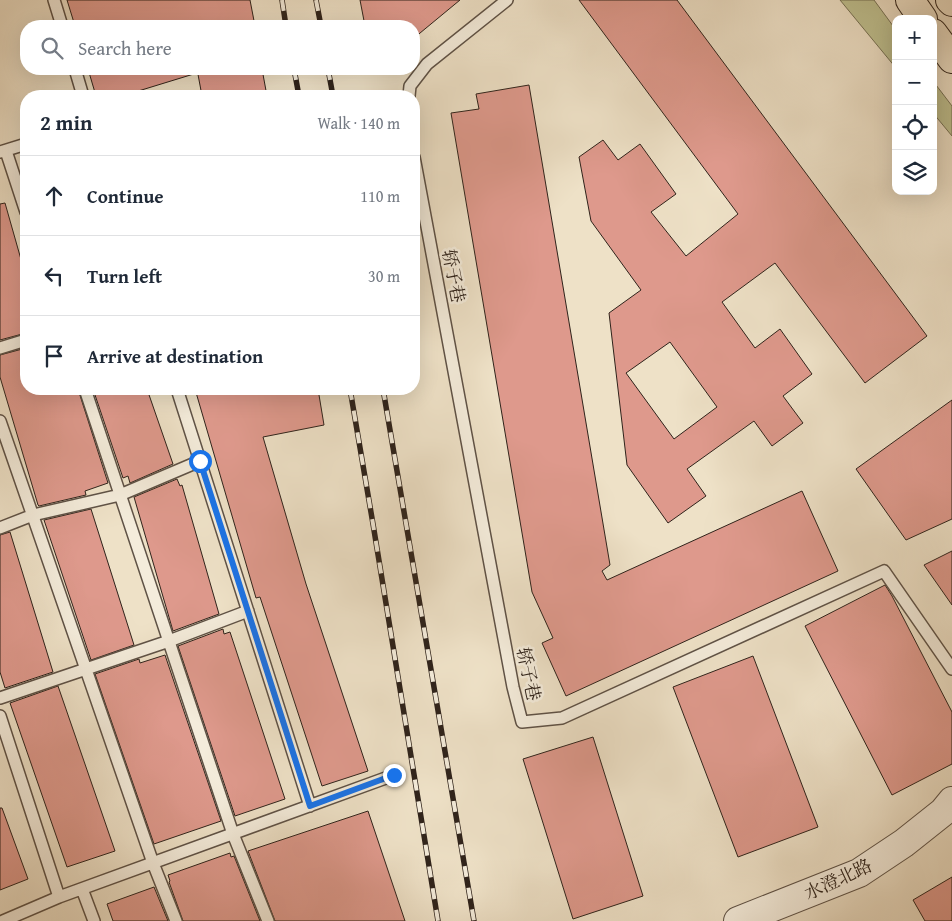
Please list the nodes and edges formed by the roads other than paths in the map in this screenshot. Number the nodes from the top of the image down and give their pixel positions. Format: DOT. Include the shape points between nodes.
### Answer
graph roads {
  1 [pos="54,0"];
  2 [pos="507,0"];
  3 [pos="910,0"];
  4 [pos="920,15"];
  5 [pos="60,20"];
  6 [pos="937,38"];
  7 [pos="952,59"];
  8 [pos="420,73"];
  9 [pos="77,75"];
  10 [pos="418,75"];
  11 [pos="81,90"];
  12 [pos="410,90"];
  13 [pos="20,146"];
  14 [pos="3,151"];
  15 [pos="420,189"];
  16 [pos="20,196"];
  17 [pos="20,342"];
  18 [pos="0,348"];
  19 [pos="87,395"];
  20 [pos="179,395"];
  21 [pos="0,421"];
  22 [pos="200,461"];
  23 [pos="120,495"];
  24 [pos="33,515"];
  25 [pos="0,528"];
  26 [pos="248,611"];
  27 [pos="169,641"];
  28 [pos="85,669"];
  29 [pos="952,669"];
  30 [pos="0,698"];
  31 [pos="0,716"];
  32 [pos="394,775"];
  33 [pos="952,801"];
  34 [pos="310,806"];
  35 [pos="233,834"];
  36 [pos="152,863"];
  37 [pos="82,889"];
  38 [pos="59,897"];
  39 [pos="3,921"];
  40 [pos="94,921"];
  41 [pos="176,921"];
  42 [pos="268,921"];
  43 [pos="738,921"];
  1 -- 5 [label="lane"];
  2 -- 8 [label="lane"];
  3 -- 4 [label="main road"];
  6 -- 7 [label="main road"];
  9 -- 11 [label="lane"];
  10 -- 12 [label="lane"];
  13 -- 14 [label="lane"];
  14 -- 16 [label="lane"];
  15 -- 29 [label="lane, 轿子巷" via="522,722 562,718 884,571"];
  17 -- 18 [label="lane"];
  19 -- 23 [label="lane"];
  20 -- 22 [label="lane"];
  21 -- 24 [label="lane"];
  22 -- 23 [label="lane"];
  22 -- 26 [label="lane"];
  23 -- 24 [label="lane"];
  23 -- 27 [label="lane"];
  24 -- 25 [label="lane"];
  24 -- 28 [label="lane"];
  26 -- 27 [label="lane"];
  26 -- 34 [label="lane"];
  27 -- 28 [label="lane"];
  27 -- 35 [label="lane"];
  28 -- 30 [label="lane"];
  28 -- 36 [label="lane"];
  31 -- 38 [label="lane"];
  32 -- 34 [label="lane"];
  33 -- 43 [label="street, 水澄北路" via="904,843 859,873"];
  34 -- 35 [label="lane"];
  35 -- 36 [label="lane"];
  35 -- 42 [label="lane"];
  36 -- 37 [label="lane"];
  36 -- 41 [label="lane"];
  37 -- 38 [label="lane"];
  37 -- 40 [label="lane"];
  38 -- 39 [label="lane"];
}
